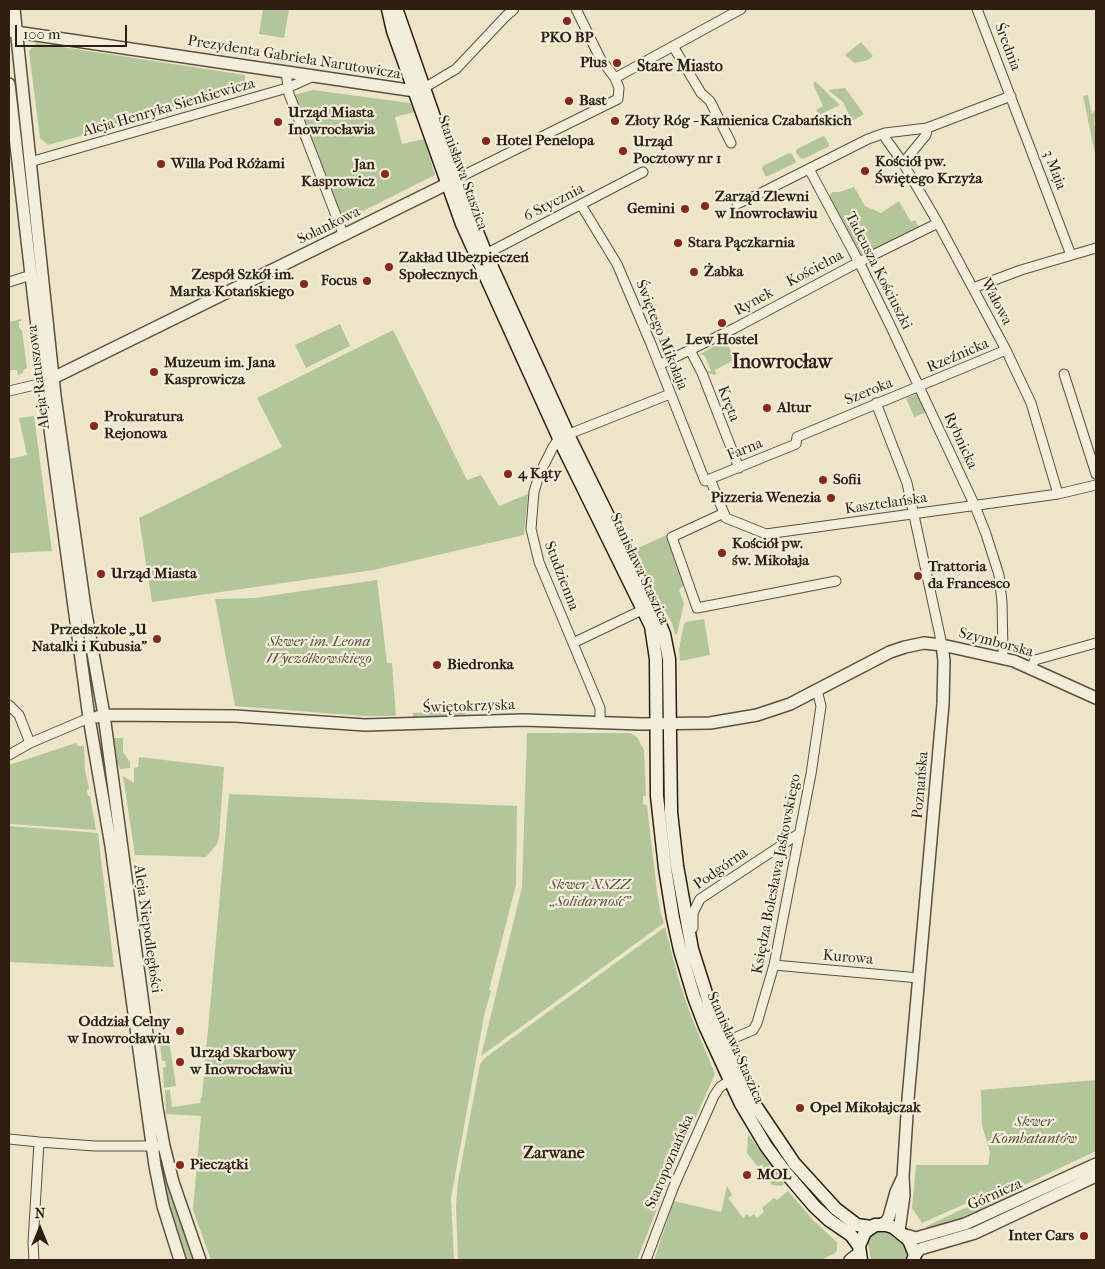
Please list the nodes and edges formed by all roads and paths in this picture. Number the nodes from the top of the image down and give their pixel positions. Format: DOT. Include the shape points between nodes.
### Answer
graph roads {
  1 [pos="14,9"];
  2 [pos="388,9"];
  3 [pos="396,9"];
  4 [pos="514,9"];
  5 [pos="576,9"];
  6 [pos="741,9"];
  7 [pos="977,9"];
  8 [pos="13,32"];
  9 [pos="673,46"];
  10 [pos="286,72"];
  11 [pos="314,76"];
  12 [pos="615,78"];
  13 [pos="9,84"];
  14 [pos="287,88"];
  15 [pos="420,90"];
  16 [pos="1011,96"];
  17 [pos="927,128"];
  18 [pos="884,133"];
  19 [pos="732,143"];
  20 [pos="30,162"];
  21 [pos="902,163"];
  22 [pos="14,166"];
  23 [pos="809,169"];
  24 [pos="644,172"];
  25 [pos="451,182"];
  26 [pos="737,204"];
  27 [pos="581,205"];
  28 [pos="938,223"];
  29 [pos="344,236"];
  30 [pos="1096,248"];
  31 [pos="1071,255"];
  32 [pos="482,256"];
  33 [pos="859,262"];
  34 [pos="31,275"];
  35 [pos="9,282"];
  36 [pos="973,288"];
  37 [pos="786,300"];
  38 [pos="690,350"];
  39 [pos="1006,350"];
  40 [pos="659,365"];
  41 [pos="1064,374"];
  42 [pos="48,381"];
  43 [pos="920,387"];
  44 [pos="9,390"];
  45 [pos="670,394"];
  46 [pos="876,403"];
  47 [pos="564,436"];
  48 [pos="796,444"];
  49 [pos="739,468"];
  50 [pos="1096,474"];
  51 [pos="707,480"];
  52 [pos="1096,485"];
  53 [pos="1058,494"];
  54 [pos="975,506"];
  55 [pos="724,513"];
  56 [pos="914,514"];
  57 [pos="836,581"];
  58 [pos="80,609"];
  59 [pos="638,612"];
  60 [pos="573,643"];
  61 [pos="1096,643"];
  62 [pos="942,645"];
  63 [pos="1002,658"];
  64 [pos="1031,667"];
  65 [pos="817,690"];
  66 [pos="1096,698"];
  67 [pos="9,706"];
  68 [pos="104,715"];
  69 [pos="89,718"];
  70 [pos="600,722"];
  71 [pos="663,724"];
  72 [pos="30,743"];
  73 [pos="9,755"];
  74 [pos="800,833"];
  75 [pos="692,948"];
  76 [pos="774,965"];
  77 [pos="919,978"];
  78 [pos="725,1042"];
  79 [pos="729,1081"];
  80 [pos="9,1139"];
  81 [pos="40,1142"];
  82 [pos="158,1147"];
  83 [pos="1096,1164"];
  84 [pos="1096,1176"];
  85 [pos="903,1177"];
  86 [pos="875,1226"];
  87 [pos="901,1232"];
  88 [pos="857,1255"];
  89 [pos="914,1258"];
  90 [pos="34,1260"];
  91 [pos="180,1260"];
  92 [pos="200,1260"];
  93 [pos="646,1260"];
  1 -- 8 [label="street, Aleja Ratuszowa"];
  2 -- 15 [label="main road, Stanisława Staszica" via="393,31"];
  3 -- 15 [label="main road, Stanisława Staszica"];
  4 -- 15 [label="street" via="456,69"];
  5 -- 12 [label="street"];
  6 -- 9 [label="street"];
  7 -- 16 [label="street, Średnia"];
  8 -- 10 [label="street, Prezydenta Gabriela Narutowicza"];
  8 -- 20 [label="street, Aleja Ratuszowa"];
  9 -- 12 [label="street"];
  9 -- 19 [label="street" via="701,93 710,101"];
  10 -- 11 [label="street, Prezydenta Gabriela Narutowicza"];
  10 -- 14 [label="street"];
  11 -- 14 [label="street, Aleja Henryka Sienkiewicza"];
  11 -- 15 [label="street, Prezydenta Gabriela Narutowicza"];
  12 -- 25 [label="street, Solankowa" via="619,88 618,99"];
  13 -- 22 [label="street, Aleja Ratuszowa"];
  14 -- 20 [label="street, Aleja Henryka Sienkiewicza"];
  14 -- 29 [label="street"];
  15 -- 25 [label="main road, Stanisława Staszica"];
  16 -- 17 [label="street"];
  16 -- 31 [label="street, 3 Maja"];
  17 -- 18 [label="street"];
  17 -- 21 [label="street" via="926,135"];
  18 -- 21 [label="street, Wałowa"];
  18 -- 23 [label="street"];
  20 -- 42 [label="street, Aleja Ratuszowa"];
  21 -- 28 [label="street, Wałowa"];
  22 -- 34 [label="street, Aleja Ratuszowa"];
  23 -- 26 [label="street"];
  23 -- 33 [label="street, Tadeusza Kościuszki"];
  24 -- 27 [label="street, 6 Stycznia"];
  25 -- 29 [label="street, Solankowa"];
  25 -- 32 [label="main road, Stanisława Staszica"];
  27 -- 32 [label="street, 6 Stycznia"];
  27 -- 40 [label="street, Świętego Mikołaja" via="617,264"];
  28 -- 33 [label="street, Kościelna"];
  28 -- 36 [label="street, Wałowa"];
  29 -- 42 [label="street, Solankowa"];
  30 -- 31 [label="street"];
  31 -- 36 [label="street"];
  32 -- 47 [label="main road, Stanisława Staszica"];
  33 -- 37 [label="street, Kościelna"];
  33 -- 43 [label="street, Tadeusza Kościuszki"];
  34 -- 35 [label="street"];
  34 -- 42 [label="street, Aleja Ratuszowa"];
  36 -- 39 [label="street, Wałowa"];
  37 -- 38 [label="street, Rynek"];
  38 -- 40 [label="street, Rynek"];
  38 -- 49 [label="street, Kręta"];
  39 -- 43 [label="street, Rzeźnicka"];
  39 -- 53 [label="street, Wałowa" via="1031,403"];
  40 -- 45 [label="street, Świętego Mikołaja"];
  41 -- 50 [label="street"];
  42 -- 44 [label="street, Solankowa"];
  42 -- 58 [label="street, Aleja Ratuszowa"];
  43 -- 46 [label="street, Szeroka"];
  43 -- 54 [label="street, Rybnicka"];
  45 -- 47 [label="street"];
  45 -- 51 [label="street, Świętego Mikołaja"];
  46 -- 48 [label="street, Szeroka" via="797,436"];
  46 -- 56 [label="street, Poznańska" via="907,484"];
  47 -- 60 [label="street, Studzienna" via="553,447 539,475 531,529 539,562"];
  47 -- 71 [label="main road, Stanisława Staszica" via="651,626"];
  48 -- 49 [label="street, Farna"];
  49 -- 51 [label="street, Farna"];
  51 -- 55 [label="street, Świętego Mikołaja"];
  52 -- 53 [label="street, Kasztelańska"];
  53 -- 54 [label="street, Kasztelańska"];
  54 -- 56 [label="street, Kasztelańska"];
  54 -- 63 [label="street, Rybnicka" via="999,575"];
  55 -- 56 [label="street, Kasztelańska" via="726,518 766,534"];
  55 -- 57 [label="street" via="672,537 697,608"];
  56 -- 62 [label="street, Poznańska"];
  58 -- 68 [label="street, Aleja Ratuszowa"];
  58 -- 69 [label="street, Aleja Ratuszowa"];
  59 -- 60 [label="street"];
  60 -- 70 [label="street, Studzienna" via="600,708"];
  61 -- 64 [label="street" via="1035,660"];
  62 -- 63 [label="street, Szymborska"];
  62 -- 65 [label="street, Świętokrzyska" via="924,643 905,647"];
  62 -- 77 [label="street, Poznańska" via="943,704"];
  63 -- 64 [label="street, Szymborska"];
  64 -- 66 [label="street, Szymborska"];
  65 -- 71 [label="street, Świętokrzyska" via="790,704 757,715 710,723"];
  65 -- 74 [label="street, Księdza Bolesława Jaśkowskiego" via="821,706"];
  67 -- 72 [label="street" via="19,715"];
  68 -- 69 [label="street, Świętokrzyska"];
  68 -- 70 [label="street, Świętokrzyska" via="235,716 365,725 523,720"];
  68 -- 82 [label="street, Aleja Niepodległości" via="157,1108"];
  69 -- 72 [label="street, Świętokrzyska"];
  69 -- 82 [label="street, Aleja Niepodległości"];
  70 -- 71 [label="street, Świętokrzyska"];
  71 -- 75 [label="main road, Stanisława Staszica" via="670,812"];
  71 -- 79 [label="main road, Stanisława Staszica" via="657,796 673,918 694,997"];
  72 -- 73 [label="street, Świętokrzyska"];
  74 -- 75 [label="street, Podgórna" via="700,899 693,913"];
  74 -- 76 [label="street, Księdza Bolesława Jaśkowskiego"];
  75 -- 78 [label="main road, Stanisława Staszica"];
  76 -- 77 [label="street, Kurowa"];
  76 -- 78 [label="street, Księdza Bolesława Jaśkowskiego" via="753,1030"];
  77 -- 85 [label="street, Poznańska"];
  78 -- 86 [label="main road, Stanisława Staszica" via="756,1105 794,1163 836,1209 857,1225"];
  79 -- 88 [label="main road, Stanisława Staszica" via="754,1126 790,1178 814,1206 851,1235"];
  79 -- 93 [label="street, Staropoznańska" via="718,1089 713,1099 674,1186"];
  80 -- 81 [label="street"];
  81 -- 82 [label="street"];
  81 -- 90 [label="street"];
  82 -- 91 [label="street, Aleja Niepodległości" via="163,1206"];
  82 -- 92 [label="street, Aleja Niepodległości"];
  83 -- 87 [label="street, Górnicza" via="965,1224 916,1238"];
  84 -- 89 [label="street, Górnicza" via="975,1233 920,1250"];
  85 -- 86 [label="street, Poznańska" via="889,1217 886,1222"];
  85 -- 87 [label="street, Poznańska"];
  86 -- 87 [label="main road, Stanisława Staszica" via="893,1227"];
  86 -- 88 [label="main road" via="865,1232"];
  87 -- 89 [label="main road" via="909,1240"];
}
